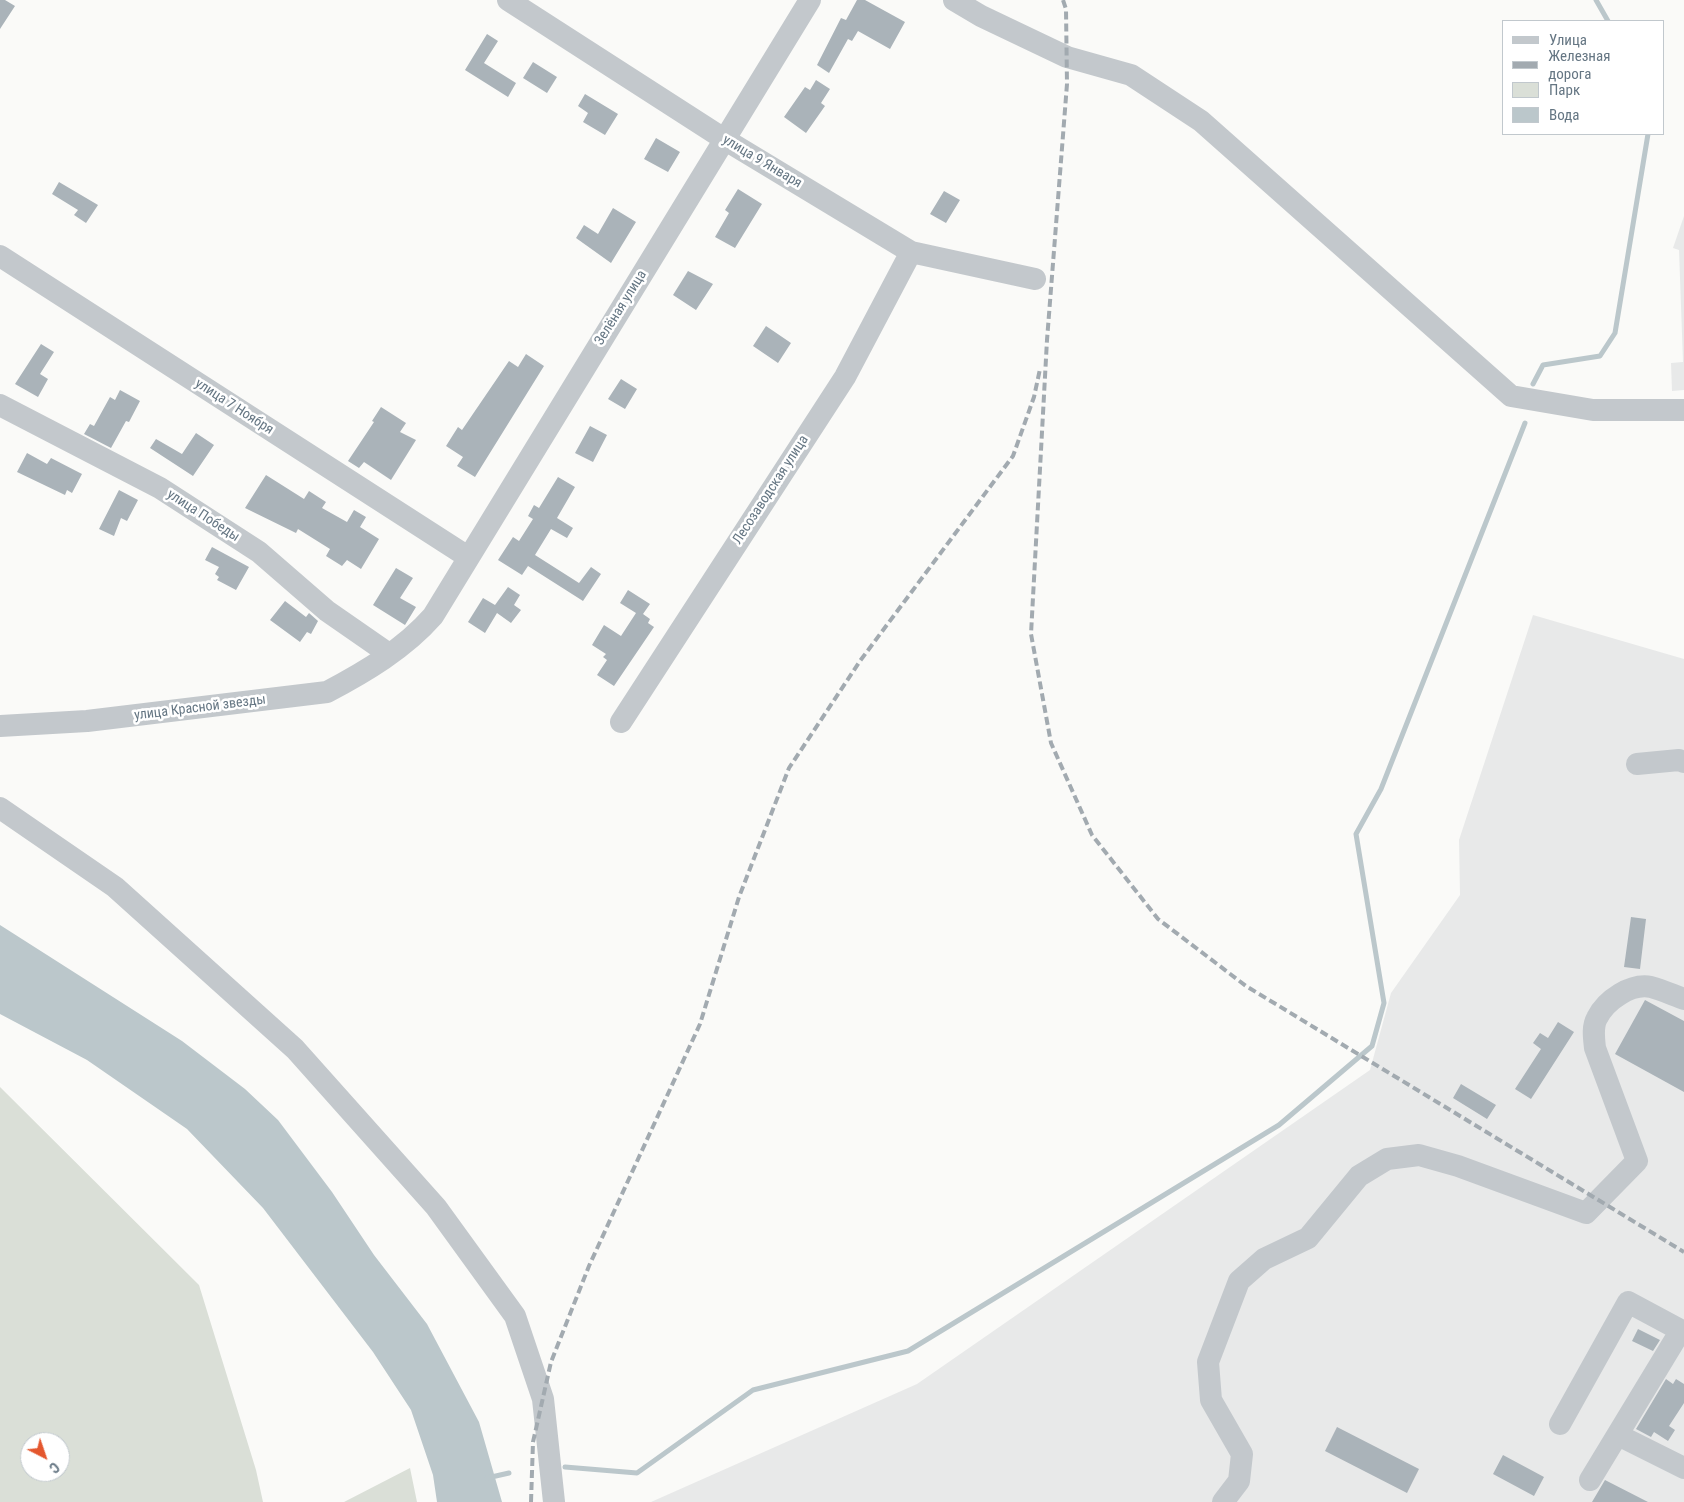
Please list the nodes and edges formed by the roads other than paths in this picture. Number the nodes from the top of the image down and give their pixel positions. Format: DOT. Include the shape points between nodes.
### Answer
graph roads {
  1 [pos="508,0"];
  2 [pos="810,0"];
  3 [pos="954,0"];
  4 [pos="724,140"];
  5 [pos="911,252"];
  6 [pos="0,256"];
  7 [pos="1035,279"];
  8 [pos="0,405"];
  9 [pos="1684,410"];
  10 [pos="468,557"];
  11 [pos="432,616"];
  12 [pos="389,654"];
  13 [pos="621,722"];
  14 [pos="0,726"];
  15 [pos="1684,762"];
  16 [pos="1637,764"];
  17 [pos="0,808"];
  18 [pos="1684,999"];
  19 [pos="1682,1331"];
  20 [pos="1560,1424"];
  21 [pos="1618,1435"];
  22 [pos="1684,1468"];
  23 [pos="1590,1480"];
  24 [pos="554,1502"];
  25 [pos="1222,1502"];
  1 -- 4 [label="street, улица 9 Января"];
  2 -- 4 [label="street, Зелёная улица"];
  3 -- 9 [label="street" via="980,16 1067,57 1131,75 1201,121 1511,396 1593,410"];
  4 -- 5 [label="street, улица 9 Января"];
  4 -- 10 [label="street, Зелёная улица"];
  5 -- 7 [label="street, улица 9 Января"];
  5 -- 13 [label="street, Лесозаводская улица" via="844,377"];
  6 -- 10 [label="street, улица 7 Ноября"];
  8 -- 12 [label="street, улица Победы" via="160,488 259,552 327,611"];
  10 -- 11 [label="street, Зелёная улица"];
  11 -- 12 [label="street, улица Красной звезды" via="416,634"];
  12 -- 14 [label="street, улица Красной звезды" via="327,692 87,721"];
  15 -- 16 [label="street"];
  17 -- 24 [label="street" via="115,887 295,1049 436,1207 515,1316 543,1399"];
  18 -- 25 [label="street" via="1649,986 1624,991 1596,1018 1595,1048 1637,1161 1586,1213 1419,1155 1387,1159 1359,1176 1308,1238 1264,1259 1239,1281 1208,1362 1211,1400 1242,1454 1239,1481"];
  19 -- 20 [label="street" via="1628,1302"];
  19 -- 21 [label="street"];
  21 -- 22 [label="street"];
  21 -- 23 [label="street"];
}
